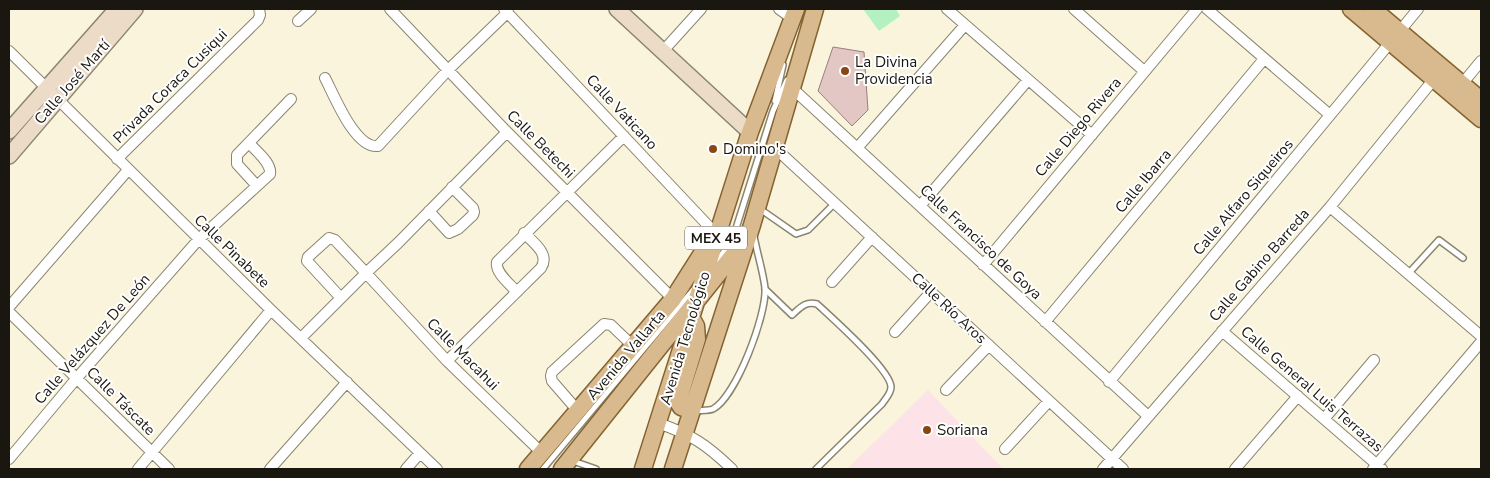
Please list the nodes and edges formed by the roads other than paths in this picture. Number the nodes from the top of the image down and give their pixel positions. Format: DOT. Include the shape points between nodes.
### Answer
graph roads {
  1 [pos="117,9"];
  2 [pos="135,9"];
  3 [pos="260,9"];
  4 [pos="311,9"];
  5 [pos="390,9"];
  6 [pos="617,9"];
  7 [pos="701,9"];
  8 [pos="779,9"];
  9 [pos="816,9"];
  10 [pos="823,9"];
  11 [pos="947,9"];
  12 [pos="1074,9"];
  13 [pos="1197,9"];
  14 [pos="1207,9"];
  15 [pos="1351,9"];
  16 [pos="1373,9"];
  17 [pos="1418,9"];
  18 [pos="506,11"];
  19 [pos="795,12"];
  20 [pos="298,21"];
  21 [pos="965,25"];
  22 [pos="809,33"];
  23 [pos="1395,37"];
  24 [pos="9,51"];
  25 [pos="663,51"];
  26 [pos="1264,58"];
  27 [pos="1481,61"];
  28 [pos="448,70"];
  29 [pos="1144,71"];
  30 [pos="325,78"];
  31 [pos="1434,79"];
  32 [pos="1028,80"];
  33 [pos="1462,84"];
  34 [pos="46,89"];
  35 [pos="793,89"];
  36 [pos="291,99"];
  37 [pos="57,100"];
  38 [pos="1481,100"];
  39 [pos="773,111"];
  40 [pos="1330,115"];
  41 [pos="1481,119"];
  42 [pos="9,131"];
  43 [pos="507,132"];
  44 [pos="750,132"];
  45 [pos="1092,135"];
  46 [pos="624,136"];
  47 [pos="248,143"];
  48 [pos="775,148"];
  49 [pos="858,148"];
  50 [pos="9,156"];
  51 [pos="117,159"];
  52 [pos="128,170"];
  53 [pos="257,186"];
  54 [pos="452,187"];
  55 [pos="568,192"];
  56 [pos="835,203"];
  57 [pos="920,206"];
  58 [pos="1330,206"];
  59 [pos="758,207"];
  60 [pos="429,211"];
  61 [pos="751,230"];
  62 [pos="524,233"];
  63 [pos="717,235"];
  64 [pos="872,237"];
  65 [pos="199,239"];
  66 [pos="1463,258"];
  67 [pos="983,264"];
  68 [pos="366,273"];
  69 [pos="1408,274"];
  70 [pos="703,279"];
  71 [pos="832,282"];
  72 [pos="765,289"];
  73 [pos="517,292"];
  74 [pos="931,292"];
  75 [pos="340,298"];
  76 [pos="673,299"];
  77 [pos="9,307"];
  78 [pos="271,310"];
  79 [pos="694,310"];
  80 [pos="9,312"];
  81 [pos="1045,322"];
  82 [pos="1222,331"];
  83 [pos="895,332"];
  84 [pos="1481,336"];
  85 [pos="301,338"];
  86 [pos="1481,342"];
  87 [pos="989,345"];
  88 [pos="633,346"];
  89 [pos="1374,360"];
  90 [pos="447,361"];
  91 [pos="76,379"];
  92 [pos="347,382"];
  93 [pos="1109,382"];
  94 [pos="946,390"];
  95 [pos="1298,396"];
  96 [pos="1049,401"];
  97 [pos="578,411"];
  98 [pos="692,411"];
  99 [pos="1148,416"];
  100 [pos="1324,419"];
  101 [pos="658,424"];
  102 [pos="685,433"];
  103 [pos="1005,449"];
  104 [pos="152,453"];
  105 [pos="420,453"];
  106 [pos="542,453"];
  107 [pos="9,459"];
  108 [pos="1112,459"];
  109 [pos="566,465"];
  110 [pos="1377,468"];
  111 [pos="138,469"];
  112 [pos="169,469"];
  113 [pos="270,469"];
  114 [pos="406,469"];
  115 [pos="437,469"];
  116 [pos="528,469"];
  117 [pos="543,469"];
  118 [pos="596,469"];
  119 [pos="643,469"];
  120 [pos="674,469"];
  121 [pos="732,469"];
  122 [pos="816,469"];
  123 [pos="1103,469"];
  124 [pos="1123,469"];
  125 [pos="1235,469"];
  1 -- 34 [label="street, Calle José Martí"];
  2 -- 37 [label="street, Calle José Martí"];
  3 -- 51 [label="street, Privada Coraca Cusiqui" via="258,20"];
  4 -- 20 [label="street"];
  5 -- 28 [label="street, Calle Betechi"];
  6 -- 25 [label="street"];
  7 -- 25 [label="street"];
  8 -- 19 [label="street"];
  9 -- 22 [label="main road, Avenida Tecnológico / MEX 45"];
  10 -- 22 [label="street"];
  11 -- 21 [label="street"];
  12 -- 29 [label="street"];
  13 -- 29 [label="street, Calle Diego Rivera"];
  14 -- 26 [label="street"];
  15 -- 23 [label="main road"];
  16 -- 23 [label="main road"];
  17 -- 23 [label="street, Calle Alfaro Siqueiros"];
  18 -- 28 [label="street"];
  18 -- 46 [label="street, Calle Vaticano"];
  19 -- 39 [label="lane"];
  19 -- 44 [label="main road, Avenida Tecnológico / MEX 45"];
  21 -- 32 [label="street"];
  21 -- 49 [label="street"];
  22 -- 35 [label="main road, Avenida Tecnológico / MEX 45"];
  22 -- 39 [label="lane"];
  23 -- 31 [label="main road"];
  23 -- 33 [label="main road"];
  23 -- 40 [label="street, Calle Alfaro Siqueiros"];
  24 -- 34 [label="street, Calle Pinabete"];
  25 -- 44 [label="street"];
  26 -- 40 [label="street"];
  26 -- 81 [label="street, Calle Ibarra"];
  27 -- 33 [label="street"];
  28 -- 30 [label="street" via="378,146 362,140 352,129"];
  28 -- 43 [label="street, Calle Betechi"];
  29 -- 45 [label="street, Calle Diego Rivera"];
  31 -- 41 [label="main road"];
  31 -- 58 [label="street, Calle Gabino Barreda"];
  32 -- 45 [label="street"];
  32 -- 57 [label="street"];
  33 -- 38 [label="main road"];
  34 -- 37 [label="street, Calle Pinabete"];
  34 -- 42 [label="street, Calle José Martí"];
  35 -- 48 [label="main road, Avenida Tecnológico / MEX 45"];
  35 -- 49 [label="street, Calle Francisco de Goya"];
  36 -- 47 [label="street"];
  37 -- 50 [label="street, Calle José Martí"];
  37 -- 51 [label="street, Calle Pinabete"];
  39 -- 70 [label="lane" via="732,241"];
  40 -- 93 [label="street, Calle Alfaro Siqueiros"];
  43 -- 54 [label="street"];
  43 -- 55 [label="street, Calle Betechi"];
  44 -- 63 [label="main road, Avenida Tecnológico / MEX 45"];
  45 -- 67 [label="street, Calle Diego Rivera"];
  46 -- 55 [label="street"];
  46 -- 63 [label="street, Calle Vaticano"];
  47 -- 53 [label="street" via="236,161"];
  47 -- 53 [label="street, Calle Velázquez De León" via="271,171"];
  48 -- 56 [label="street, Calle Río Aros"];
  48 -- 59 [label="main road, Avenida Tecnológico / MEX 45"];
  49 -- 57 [label="street, Calle Francisco de Goya"];
  51 -- 52 [label="street, Calle Pinabete"];
  52 -- 65 [label="street, Calle Pinabete"];
  52 -- 77 [label="street"];
  53 -- 65 [label="street, Calle Velázquez De León"];
  54 -- 60 [label="street"];
  54 -- 60 [label="street" via="473,208 473,215 449,233"];
  55 -- 62 [label="street"];
  55 -- 76 [label="street, Calle Betechi"];
  56 -- 59 [label="lane" via="808,230 796,234"];
  56 -- 64 [label="street, Calle Río Aros"];
  57 -- 67 [label="street, Calle Francisco de Goya"];
  58 -- 69 [label="street"];
  58 -- 82 [label="street, Calle Gabino Barreda"];
  59 -- 61 [label="main road, Avenida Tecnológico / MEX 45"];
  60 -- 68 [label="street"];
  61 -- 72 [label="lane"];
  61 -- 79 [label="main road, Avenida Vallarta"];
  61 -- 98 [label="main road, Avenida Tecnológico / MEX 45"];
  62 -- 73 [label="street" via="496,264"];
  62 -- 73 [label="street" via="545,259 541,268"];
  63 -- 70 [label="main road, Avenida Tecnológico / MEX 45"];
  63 -- 76 [label="main road, Avenida Vallarta"];
  64 -- 71 [label="street"];
  64 -- 74 [label="street, Calle Río Aros"];
  65 -- 78 [label="street, Calle Pinabete"];
  65 -- 91 [label="street, Calle Velázquez De León"];
  66 -- 69 [label="lane" via="1438,240"];
  67 -- 81 [label="street, Calle Francisco de Goya"];
  68 -- 75 [label="street"];
  68 -- 75 [label="street, Calle Macahui" via="336,240 329,238 308,257 309,264"];
  68 -- 90 [label="street, Calle Macahui"];
  69 -- 84 [label="street"];
  70 -- 79 [label="main road, Avenida Tecnológico / MEX 45"];
  70 -- 117 [label="lane"];
  72 -- 98 [label="lane" via="757,333 732,387 712,409"];
  72 -- 122 [label="lane" via="792,315 808,303 817,304 868,354 890,381 891,389 882,404"];
  73 -- 90 [label="street"];
  74 -- 83 [label="street"];
  74 -- 87 [label="street, Calle Río Aros"];
  75 -- 85 [label="street"];
  76 -- 88 [label="main road, Avenida Vallarta"];
  78 -- 85 [label="street, Calle Pinabete"];
  78 -- 104 [label="street"];
  79 -- 98 [label="main road" via="697,339 678,402 681,407"];
  79 -- 101 [label="main road, Avenida Tecnológico / MEX 45"];
  79 -- 109 [label="main road, Avenida Vallarta"];
  80 -- 91 [label="street, Calle Táscate"];
  81 -- 93 [label="street, Calle Francisco de Goya"];
  82 -- 95 [label="street, Calle General Luis Terrazas"];
  82 -- 99 [label="street, Calle Gabino Barreda"];
  85 -- 92 [label="street, Calle Pinabete"];
  86 -- 110 [label="street"];
  87 -- 94 [label="street"];
  87 -- 96 [label="street, Calle Río Aros"];
  88 -- 97 [label="main road, Avenida Vallarta"];
  88 -- 97 [label="street" via="611,325 604,324 552,372 552,381"];
  89 -- 100 [label="street"];
  90 -- 106 [label="street, Calle Macahui"];
  91 -- 104 [label="street, Calle Táscate"];
  91 -- 107 [label="street, Calle Velázquez De León"];
  92 -- 105 [label="street, Calle Pinabete"];
  92 -- 113 [label="street"];
  93 -- 99 [label="street, Calle Francisco de Goya"];
  95 -- 100 [label="street, Calle General Luis Terrazas"];
  95 -- 125 [label="street"];
  96 -- 103 [label="street"];
  96 -- 108 [label="street, Calle Río Aros"];
  97 -- 106 [label="main road, Avenida Vallarta"];
  98 -- 102 [label="main road, Avenida Tecnológico / MEX 45"];
  99 -- 108 [label="street, Calle Gabino Barreda"];
  100 -- 110 [label="street, Calle General Luis Terrazas"];
  101 -- 102 [label="street"];
  101 -- 119 [label="main road, Avenida Tecnológico / MEX 45"];
  102 -- 120 [label="main road, Avenida Tecnológico / MEX 45"];
  102 -- 121 [label="street" via="704,444"];
  104 -- 111 [label="street"];
  104 -- 112 [label="street, Calle Táscate"];
  105 -- 114 [label="street"];
  105 -- 115 [label="street, Calle Pinabete"];
  106 -- 116 [label="main road, Avenida Vallarta"];
  108 -- 123 [label="street, Calle Gabino Barreda"];
  108 -- 124 [label="street, Calle Río Aros"];
  109 -- 118 [label="lane"];
}
